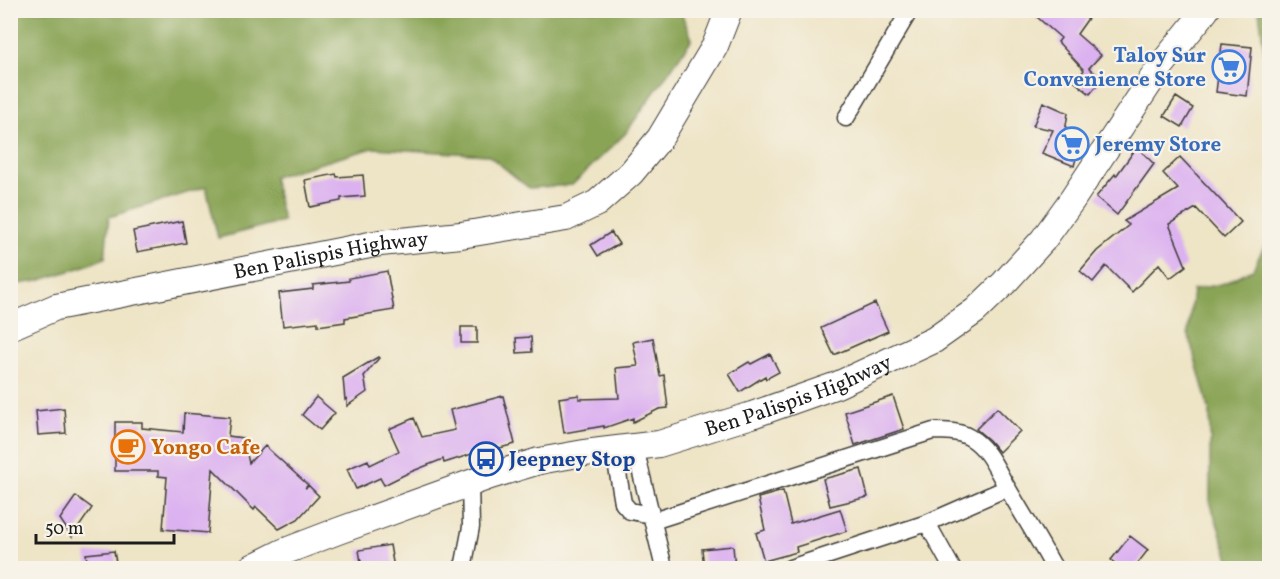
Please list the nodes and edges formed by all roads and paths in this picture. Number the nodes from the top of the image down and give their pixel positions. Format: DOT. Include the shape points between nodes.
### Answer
graph roads {
  1 [pos="729,10"];
  2 [pos="910,10"];
  3 [pos="1206,10"];
  4 [pos="846,118"];
  5 [pos="10,327"];
  6 [pos="625,449"];
  7 [pos="470,483"];
  8 [pos="1007,488"];
  9 [pos="652,518"];
  10 [pos="927,523"];
  11 [pos="250,568"];
  12 [pos="461,568"];
  13 [pos="664,568"];
  14 [pos="790,568"];
  15 [pos="952,568"];
  16 [pos="1056,568"];
  1 -- 5 [label="main road, Ben Palispis Highway" via="715,46 660,138 631,174 597,203 566,218 369,245 56,308"];
  2 -- 4 [label="street"];
  3 -- 6 [label="main road, Ben Palispis Highway" via="1160,67 1043,240 975,311 934,340 837,385 659,444"];
  6 -- 7 [label="main road, Ben Palispis Highway" via="539,461"];
  6 -- 9 [label="street"];
  6 -- 9 [label="street" via="623,503 630,511"];
  7 -- 11 [label="main road, Ben Palispis Highway" via="283,552"];
  7 -- 12 [label="street" via="471,527"];
  8 -- 9 [label="street" via="994,463 970,437 933,431"];
  8 -- 10 [label="street"];
  8 -- 16 [label="street"];
  9 -- 13 [label="street"];
  10 -- 14 [label="street"];
  10 -- 15 [label="street"];
}
